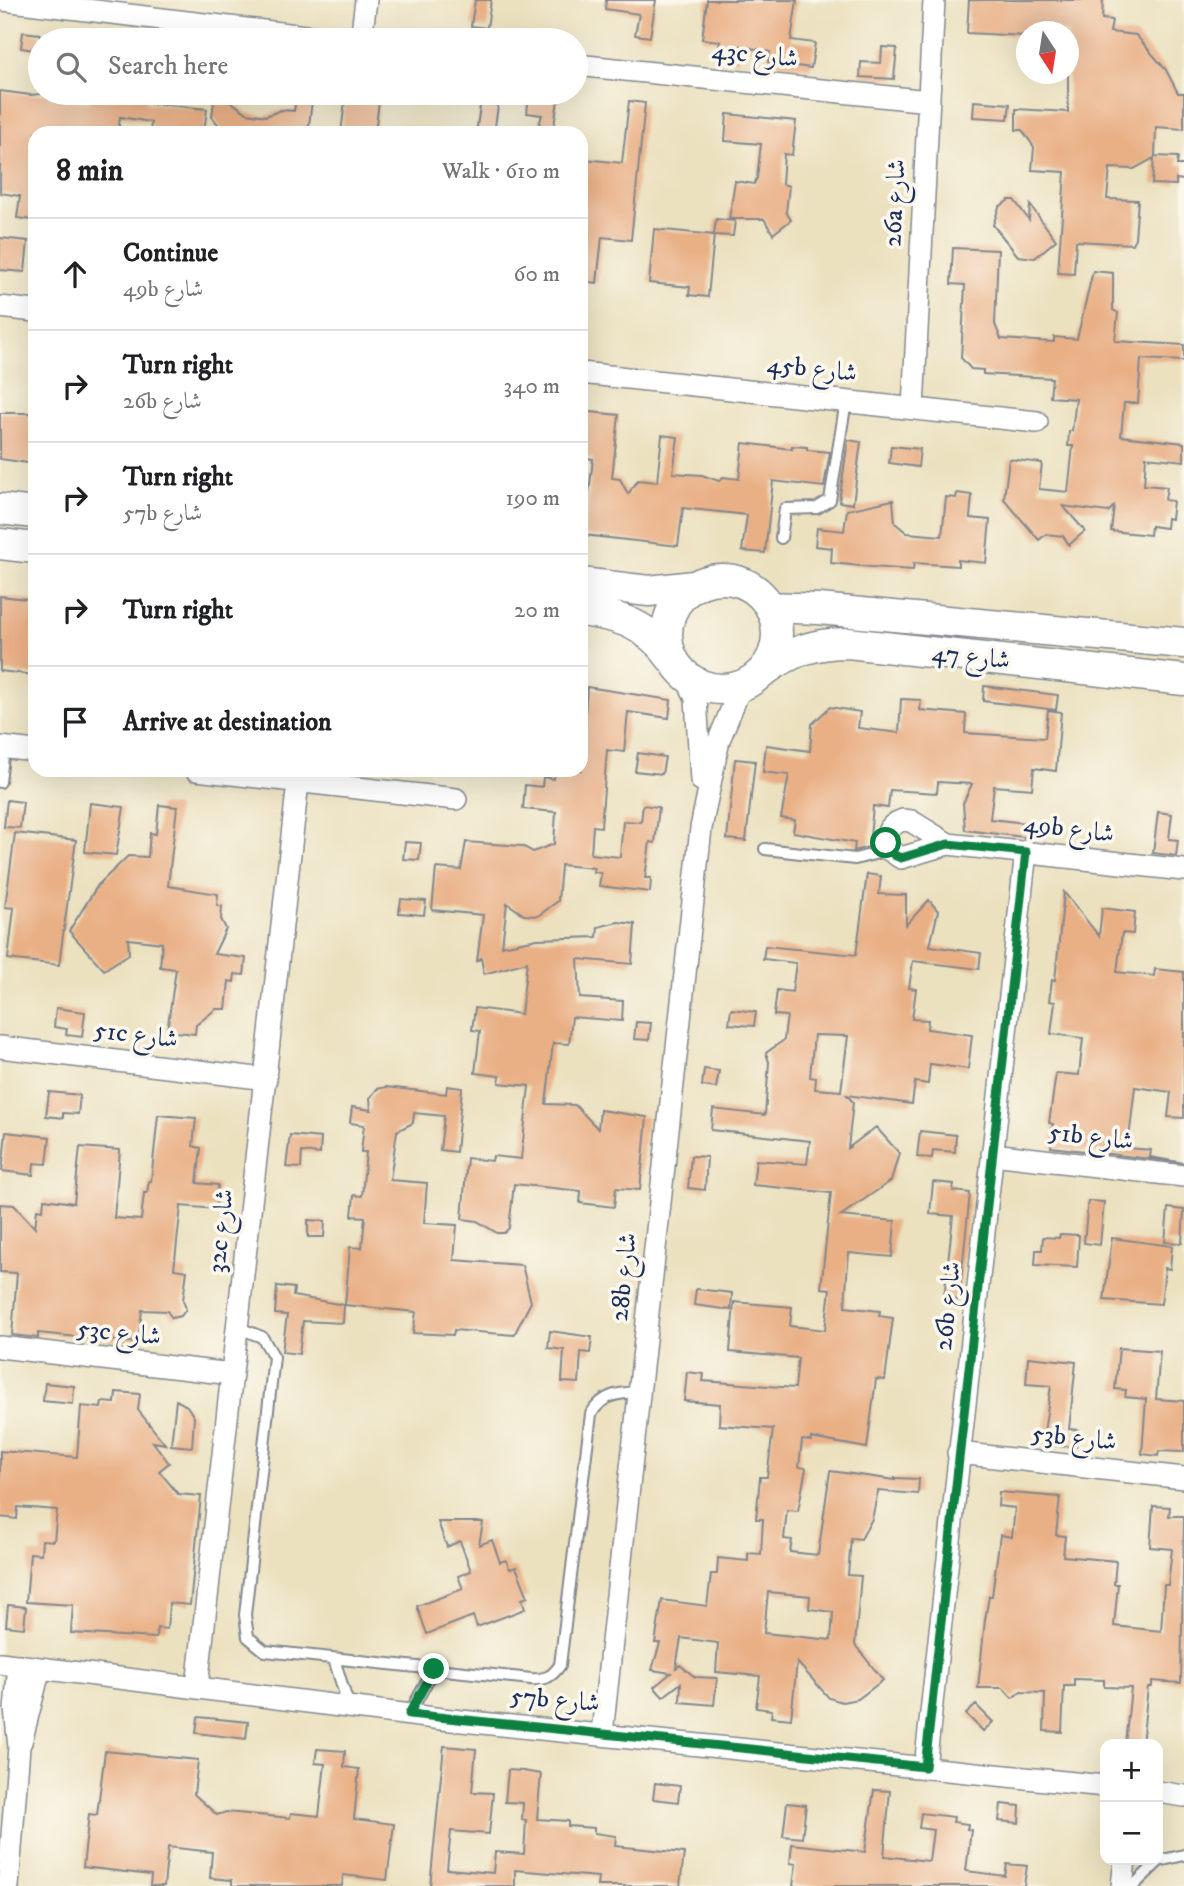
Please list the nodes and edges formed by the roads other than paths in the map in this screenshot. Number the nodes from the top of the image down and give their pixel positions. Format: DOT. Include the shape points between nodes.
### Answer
graph roads {
  1 [pos="3,0"];
  2 [pos="366,0"];
  3 [pos="934,0"];
  4 [pos="238,28"];
  5 [pos="362,28"];
  6 [pos="588,66"];
  7 [pos="929,102"];
  8 [pos="0,307"];
  9 [pos="28,310"];
  10 [pos="588,374"];
  11 [pos="846,401"];
  12 [pos="913,408"];
  13 [pos="1037,422"];
  14 [pos="0,509"];
  15 [pos="28,512"];
  16 [pos="780,538"];
  17 [pos="0,544"];
  18 [pos="28,547"];
  19 [pos="588,584"];
  20 [pos="694,586"];
  21 [pos="770,607"];
  22 [pos="588,612"];
  23 [pos="1184,643"];
  24 [pos="681,670"];
  25 [pos="752,679"];
  26 [pos="1184,680"];
  27 [pos="2,748"];
  28 [pos="28,750"];
  29 [pos="256,777"];
  30 [pos="323,777"];
  31 [pos="0,782"];
  32 [pos="298,782"];
  33 [pos="456,799"];
  34 [pos="701,828"];
  35 [pos="948,844"];
  36 [pos="765,849"];
  37 [pos="889,850"];
  38 [pos="1026,852"];
  39 [pos="1184,870"];
  40 [pos="0,1048"];
  41 [pos="266,1079"];
  42 [pos="992,1154"];
  43 [pos="1184,1176"];
  44 [pos="239,1328"];
  45 [pos="0,1347"];
  46 [pos="232,1374"];
  47 [pos="640,1392"];
  48 [pos="958,1453"];
  49 [pos="1184,1478"];
  50 [pos="334,1659"];
  51 [pos="20,1665"];
  52 [pos="434,1669"];
  53 [pos="197,1687"];
  54 [pos="349,1707"];
  55 [pos="409,1714"];
  56 [pos="602,1732"];
  57 [pos="925,1767"];
  58 [pos="1100,1785"];
  59 [pos="1163,1794"];
  60 [pos="1184,1796"];
  61 [pos="1184,1855"];
  62 [pos="5,1863"];
  63 [pos="1124,1865"];
  64 [pos="8,1886"];
  65 [pos="1122,1886"];
  66 [pos="1133,1886"];
  1 -- 4 [label="street"];
  2 -- 5 [label="street"];
  3 -- 7 [label="street, 26a شارع"];
  6 -- 7 [label="street, 43c شارع"];
  7 -- 12 [label="street, 26a شارع"];
  8 -- 9 [label="street"];
  10 -- 11 [label="street, 45b شارع"];
  11 -- 12 [label="street, 45b شارع"];
  11 -- 16 [label="lane" via="830,500 817,508 785,509"];
  12 -- 13 [label="street, 45b شارع"];
  14 -- 15 [label="street"];
  17 -- 18 [label="street"];
  19 -- 20 [label="street" via="641,591"];
  20 -- 21 [label="street" via="709,581 741,582"];
  20 -- 24 [label="street" via="681,597 669,621 668,647"];
  21 -- 23 [label="street, شارع 47"];
  21 -- 25 [label="street" via="777,635 774,654"];
  22 -- 24 [label="street" via="628,620 648,631"];
  24 -- 25 [label="street" via="703,686 722,689"];
  24 -- 34 [label="street, 28b شارع" via="696,698 700,727"];
  25 -- 26 [label="street, شارع 47" via="787,654 848,643"];
  25 -- 34 [label="street, 28b شارع" via="719,740"];
  27 -- 28 [label="street"];
  27 -- 31 [label="lane"];
  29 -- 32 [label="street"];
  30 -- 32 [label="street"];
  30 -- 33 [label="street"];
  32 -- 41 [label="street, 32c شارع"];
  34 -- 47 [label="street, 28b شارع"];
  35 -- 37 [label="street, 49b شارع" via="908,857"];
  35 -- 37 [label="street, 49b شارع" via="903,820 889,828"];
  35 -- 38 [label="street, 49b شارع"];
  36 -- 37 [label="lane" via="855,859"];
  38 -- 39 [label="street, 49b شارع"];
  38 -- 42 [label="street, 26b شارع"];
  40 -- 41 [label="street, 51c شارع"];
  41 -- 44 [label="street, 32c شارع"];
  42 -- 43 [label="street, 51b شارع"];
  42 -- 48 [label="street, 26b شارع"];
  44 -- 46 [label="street, 32c شارع"];
  44 -- 50 [label="lane" via="262,1337 274,1357 245,1615 248,1637 265,1651"];
  45 -- 46 [label="street, 53c شارع"];
  46 -- 53 [label="street, 32c شارع"];
  47 -- 52 [label="lane" via="605,1398 591,1414 560,1665 553,1675 543,1680"];
  47 -- 56 [label="street, 28b شارع"];
  48 -- 49 [label="street, 53b شارع"];
  48 -- 57 [label="street, 26b شارع"];
  50 -- 52 [label="lane"];
  50 -- 54 [label="lane"];
  51 -- 53 [label="street, 57b شارع"];
  51 -- 62 [label="street" via="19,1747"];
  52 -- 55 [label="lane"];
  53 -- 54 [label="street, 57b شارع"];
  54 -- 55 [label="street, 57b شارع"];
  55 -- 56 [label="street, 57b شارع"];
  56 -- 57 [label="street, 57b شارع"];
  57 -- 58 [label="street, 57b شارع"];
  59 -- 60 [label="street"];
  61 -- 66 [label="lane" via="1159,1861"];
  62 -- 64 [label="street"];
  63 -- 65 [label="street"];
}
